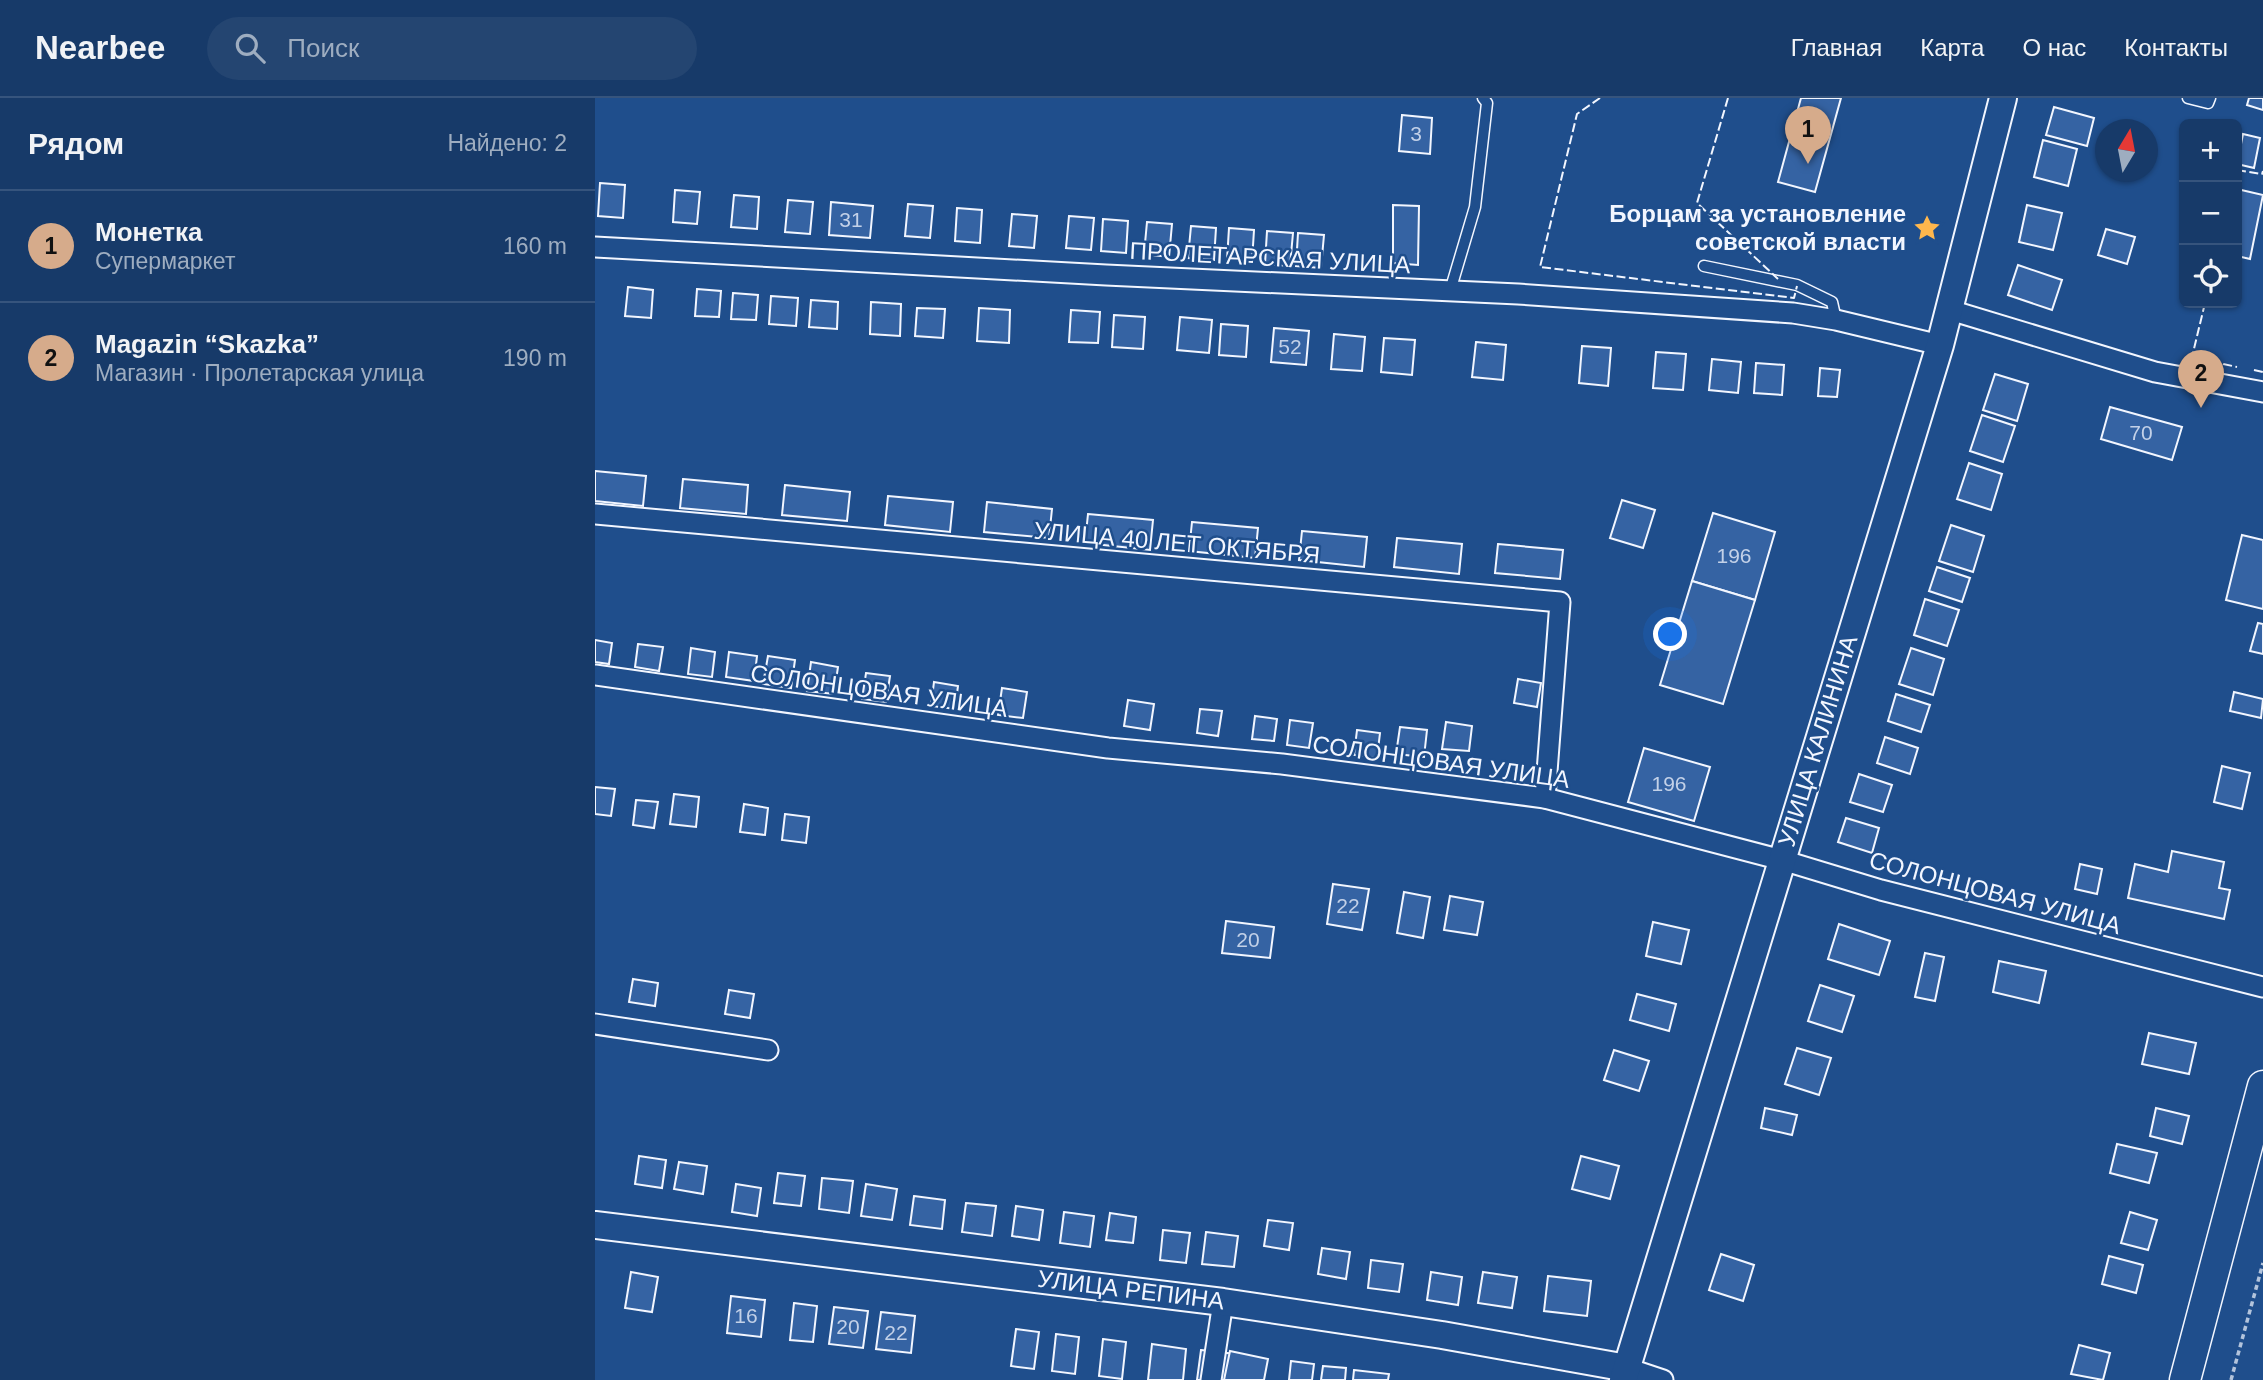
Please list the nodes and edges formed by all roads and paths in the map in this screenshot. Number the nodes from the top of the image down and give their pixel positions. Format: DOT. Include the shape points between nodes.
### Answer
graph roads {
  1 [pos="1483,98"];
  2 [pos="2003,98"];
  3 [pos="2189,98"];
  4 [pos="2210,98"];
  5 [pos="595,247"];
  6 [pos="1704,266"];
  7 [pos="1450,291"];
  8 [pos="1950,310"];
  9 [pos="1836,320"];
  10 [pos="1940,345"];
  11 [pos="2263,392"];
  12 [pos="595,514"];
  13 [pos="595,675"];
  14 [pos="1545,798"];
  15 [pos="1782,860"];
  16 [pos="2263,988"];
  17 [pos="595,1024"];
  18 [pos="768,1051"];
  19 [pos="2263,1086"];
  20 [pos="595,1224"];
  21 [pos="2263,1263"];
  22 [pos="1223,1302"];
  23 [pos="1625,1374"];
  24 [pos="1211,1380"];
  25 [pos="1663,1380"];
  26 [pos="2185,1380"];
  27 [pos="2231,1380"];
  1 -- 7 [label="lane" via="1487,103 1475,207"];
  2 -- 8 [label="street, УЛИЦА КАЛИНИНА"];
  3 -- 4 [label="lane" via="2209,103"];
  5 -- 7 [label="street, ПРОЛЕТАРСКАЯ УЛИЦА"];
  6 -- 9 [label="lane" via="1797,285 1832,302"];
  7 -- 9 [label="street, ПРОЛЕТАРСКАЯ УЛИЦА" via="1793,313"];
  8 -- 10 [label="street, УЛИЦА КАЛИНИНА"];
  8 -- 11 [label="street" via="2155,372"];
  9 -- 10 [label="street, ПРОЛЕТАРСКАЯ УЛИЦА"];
  10 -- 15 [label="street, УЛИЦА КАЛИНИНА"];
  12 -- 14 [label="street, УЛИЦА 40 ЛЕТ ОКТЯБРЯ" via="1560,602"];
  13 -- 14 [label="street, СОЛОНЦОВАЯ УЛИЦА" via="1108,748 1282,764"];
  14 -- 15 [label="street, СОЛОНЦОВАЯ УЛИЦА"];
  15 -- 16 [label="street, СОЛОНЦОВАЯ УЛИЦА" via="1881,890"];
  15 -- 23 [label="street, УЛИЦА КАЛИНИНА"];
  17 -- 18 [label="street"];
  19 -- 26 [label="main road"];
  20 -- 22 [label="street, УЛИЦА РЕПИНА"];
  21 -- 27 [label="path"];
  22 -- 23 [label="street, УЛИЦА РЕПИНА" via="1442,1335"];
  22 -- 24 [label="street"];
  23 -- 25 [label="street, УЛИЦА РЕПИНА"];
}
